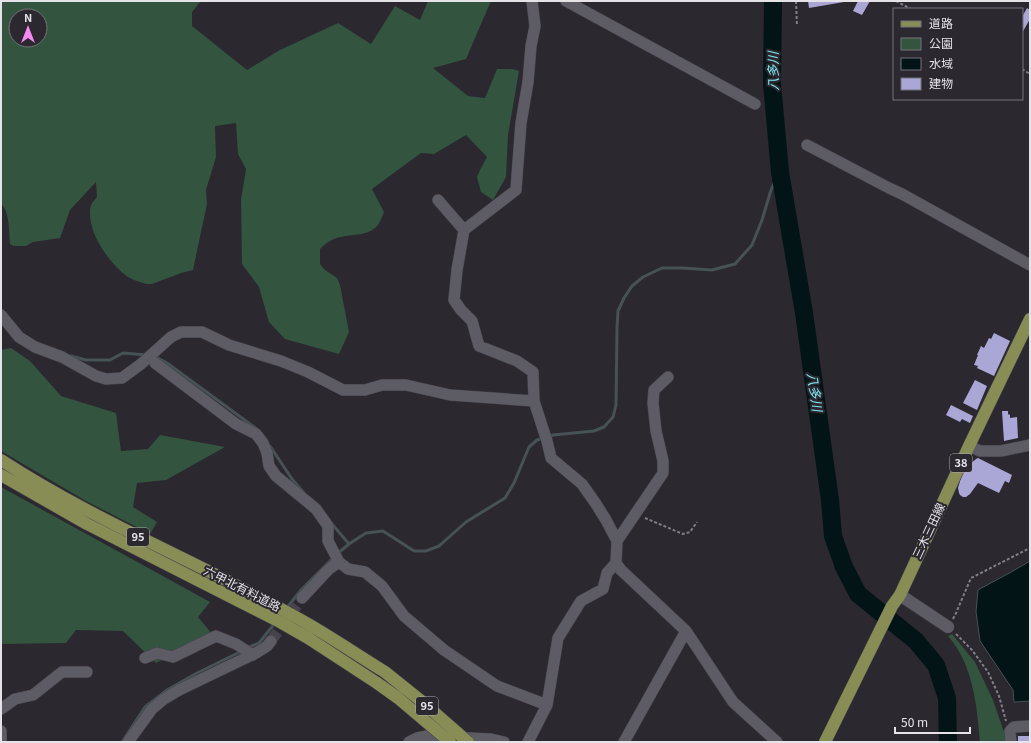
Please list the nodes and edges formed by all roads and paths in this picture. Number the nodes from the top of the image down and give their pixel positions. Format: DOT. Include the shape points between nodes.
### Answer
graph roads {
  1 [pos="532,1"];
  2 [pos="566,1"];
  3 [pos="796,1"];
  4 [pos="896,1"];
  5 [pos="908,8"];
  6 [pos="797,26"];
  7 [pos="755,104"];
  8 [pos="808,145"];
  9 [pos="438,200"];
  10 [pos="464,230"];
  11 [pos="1030,265"];
  12 [pos="1,315"];
  13 [pos="1030,320"];
  14 [pos="155,362"];
  15 [pos="668,377"];
  16 [pos="534,400"];
  17 [pos="1030,445"];
  18 [pos="968,446"];
  19 [pos="1,460"];
  20 [pos="1,475"];
  21 [pos="635,514"];
  22 [pos="697,522"];
  23 [pos="617,540"];
  24 [pos="1030,548"];
  25 [pos="339,562"];
  26 [pos="616,563"];
  27 [pos="900,594"];
  28 [pos="302,598"];
  29 [pos="948,627"];
  30 [pos="686,631"];
  31 [pos="271,641"];
  32 [pos="252,654"];
  33 [pos="145,658"];
  34 [pos="87,672"];
  35 [pos="547,705"];
  36 [pos="1,709"];
  37 [pos="1030,726"];
  38 [pos="1014,727"];
  39 [pos="1,731"];
  40 [pos="438,739"];
  41 [pos="1,742"];
  42 [pos="128,742"];
  43 [pos="408,742"];
  44 [pos="450,742"];
  45 [pos="468,742"];
  46 [pos="504,742"];
  47 [pos="528,742"];
  48 [pos="624,742"];
  49 [pos="777,742"];
  50 [pos="826,742"];
  51 [pos="1011,742"];
  1 -- 10 [label="street" via="535,26 521,123 516,190"];
  2 -- 7 [label="street"];
  3 -- 6 [label="path"];
  4 -- 5 [label="path"];
  8 -- 11 [label="street"];
  9 -- 10 [label="street"];
  10 -- 16 [label="street" via="454,300 472,321 479,346 517,361 533,372"];
  12 -- 16 [label="street" via="19,337 35,347 106,379 122,378 171,337 182,332 202,332 230,345 282,361 343,390 406,385 450,395"];
  13 -- 18 [label="main road, 三木三田線 / 38"];
  14 -- 25 [label="street" via="236,424 256,434 263,444 269,466 276,476 316,509 328,526 328,541"];
  15 -- 21 [label="street" via="654,390 653,403 656,431 664,461 663,473"];
  16 -- 23 [label="street" via="551,458 582,484"];
  17 -- 18 [label="street" via="1000,451 980,451"];
  18 -- 27 [label="main road, 三木三田線 / 38"];
  19 -- 45 [label="main road, 六甲北有料道路 / 95, bridge" via="109,522 228,581 348,648 385,672"];
  20 -- 44 [label="main road, 六甲北有料道路 / 95, bridge" via="87,524 308,638 378,683"];
  21 -- 22 [label="path" via="683,534 690,532"];
  21 -- 23 [label="street"];
  23 -- 26 [label="street"];
  24 -- 29 [label="path" via="971,578"];
  25 -- 28 [label="street"];
  25 -- 35 [label="street" via="348,569 365,572 382,586 404,616 444,650 497,686"];
  26 -- 30 [label="street"];
  26 -- 35 [label="street" via="607,574 603,589 581,601 558,638"];
  27 -- 29 [label="street"];
  27 -- 50 [label="main road, 三木三田線 / 38"];
  29 -- 38 [label="path" via="972,650 988,672 1007,723"];
  30 -- 48 [label="street"];
  30 -- 49 [label="street" via="733,702"];
  31 -- 32 [label="street"];
  32 -- 33 [label="street" via="216,636 173,657 156,653"];
  32 -- 42 [label="street" via="164,699 152,709"];
  34 -- 36 [label="street" via="62,672 33,695 15,699"];
  35 -- 47 [label="street"];
  37 -- 38 [label="street"];
  38 -- 51 [label="street" via="1010,731"];
  39 -- 41 [label="street"];
  40 -- 43 [label="street" via="427,736"];
  40 -- 46 [label="street" via="491,739"];
}
